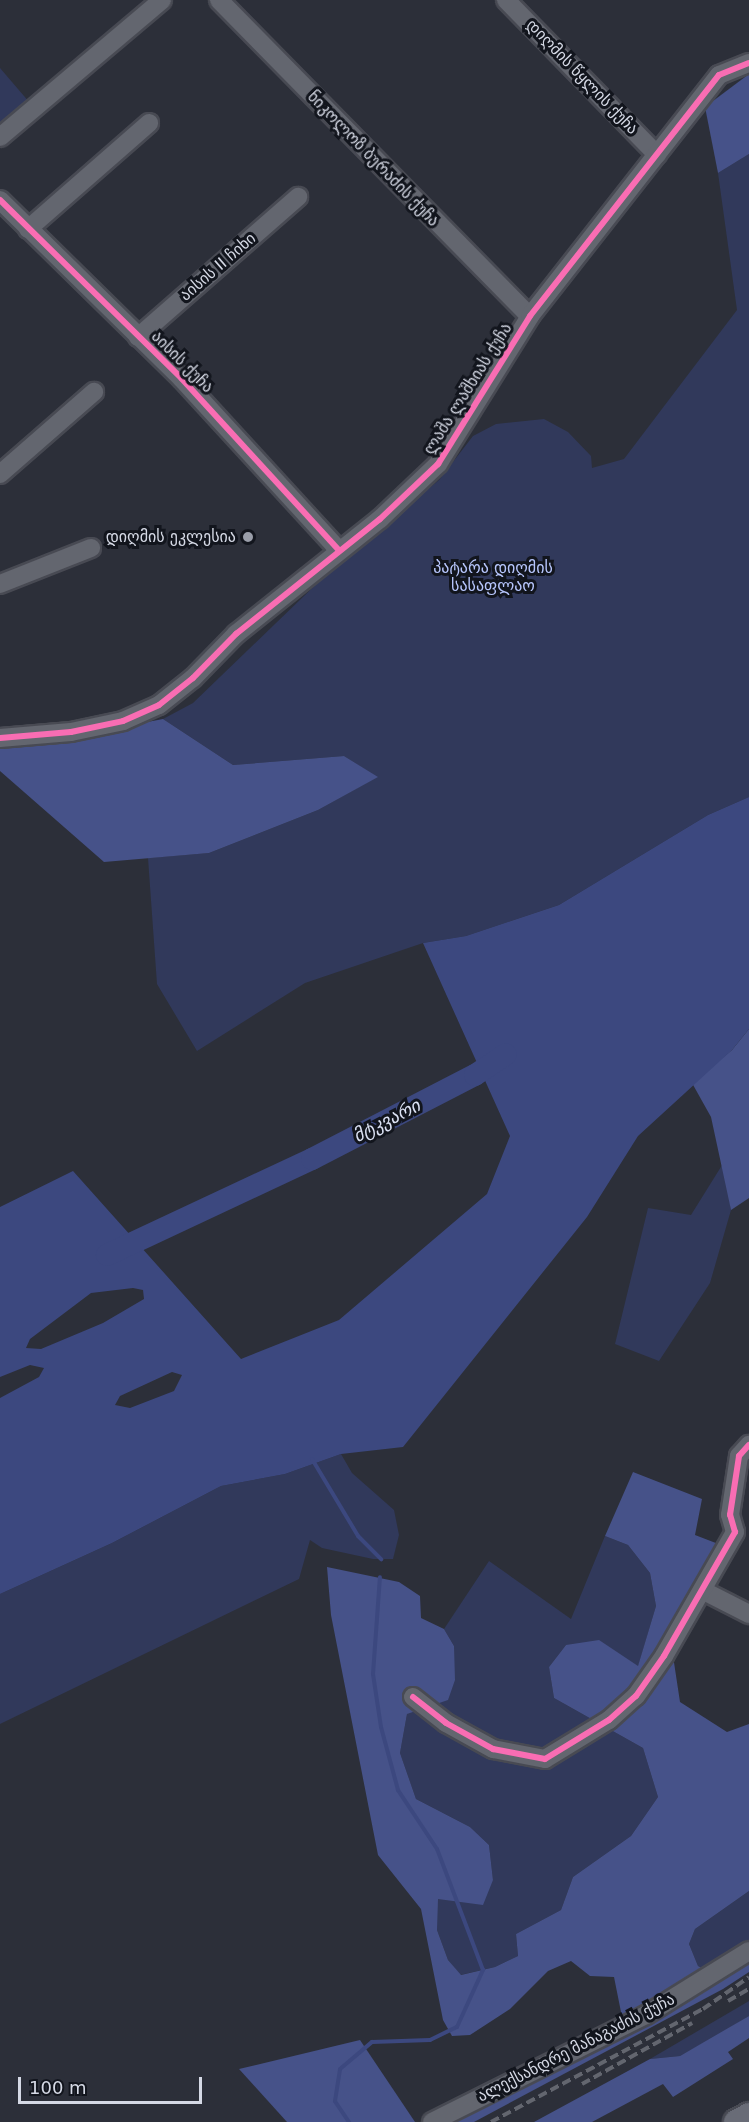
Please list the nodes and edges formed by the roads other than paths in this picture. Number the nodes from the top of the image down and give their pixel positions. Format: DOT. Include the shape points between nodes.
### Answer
graph roads {
  1 [pos="162,0"];
  2 [pos="219,0"];
  3 [pos="506,0"];
  4 [pos="749,63"];
  5 [pos="149,123"];
  6 [pos="0,137"];
  7 [pos="657,155"];
  8 [pos="298,197"];
  9 [pos="0,200"];
  10 [pos="28,229"];
  11 [pos="530,316"];
  12 [pos="138,337"];
  13 [pos="94,392"];
  14 [pos="0,474"];
  15 [pos="91,548"];
  16 [pos="338,549"];
  17 [pos="0,584"];
  18 [pos="0,738"];
  19 [pos="749,1445"];
  20 [pos="742,1534"];
  21 [pos="704,1591"];
  22 [pos="749,1614"];
  23 [pos="413,1697"];
  24 [pos="749,1951"];
  25 [pos="749,2115"];
  26 [pos="432,2122"];
  27 [pos="735,2122"];
  1 -- 6 [label="street"];
  2 -- 11 [label="street, ნიკოლოზ ბურაძის ქუჩა"];
  3 -- 7 [label="street, დიღმის წყლის ქუჩა"];
  4 -- 7 [label="street, ლაშა ლაშხიას ქუჩა" via="719,75"];
  5 -- 10 [label="street"];
  7 -- 11 [label="street, ლაშა ლაშხიას ქუჩა"];
  8 -- 12 [label="street, აისის II ჩიხი"];
  9 -- 10 [label="street, აისის ქუჩა"];
  10 -- 12 [label="street, აისის ქუჩა"];
  11 -- 16 [label="street, ლაშა ლაშხიას ქუჩა" via="438,464 380,519"];
  12 -- 16 [label="street, აისის ქუჩა" via="233,432"];
  13 -- 14 [label="street"];
  15 -- 17 [label="street"];
  16 -- 18 [label="street, ლაშა ლაშხიას ქუჩა" via="159,705 123,721 71,732"];
  19 -- 20 [label="street" via="739,1456 730,1515"];
  20 -- 21 [label="street"];
  21 -- 22 [label="street"];
  21 -- 23 [label="street" via="636,1696 609,1720 545,1759 493,1749 446,1723"];
  24 -- 26 [label="street, ალექსანდრე მანაგაძის ქუჩა" via="646,2015"];
  25 -- 27 [label="main road"];
}
